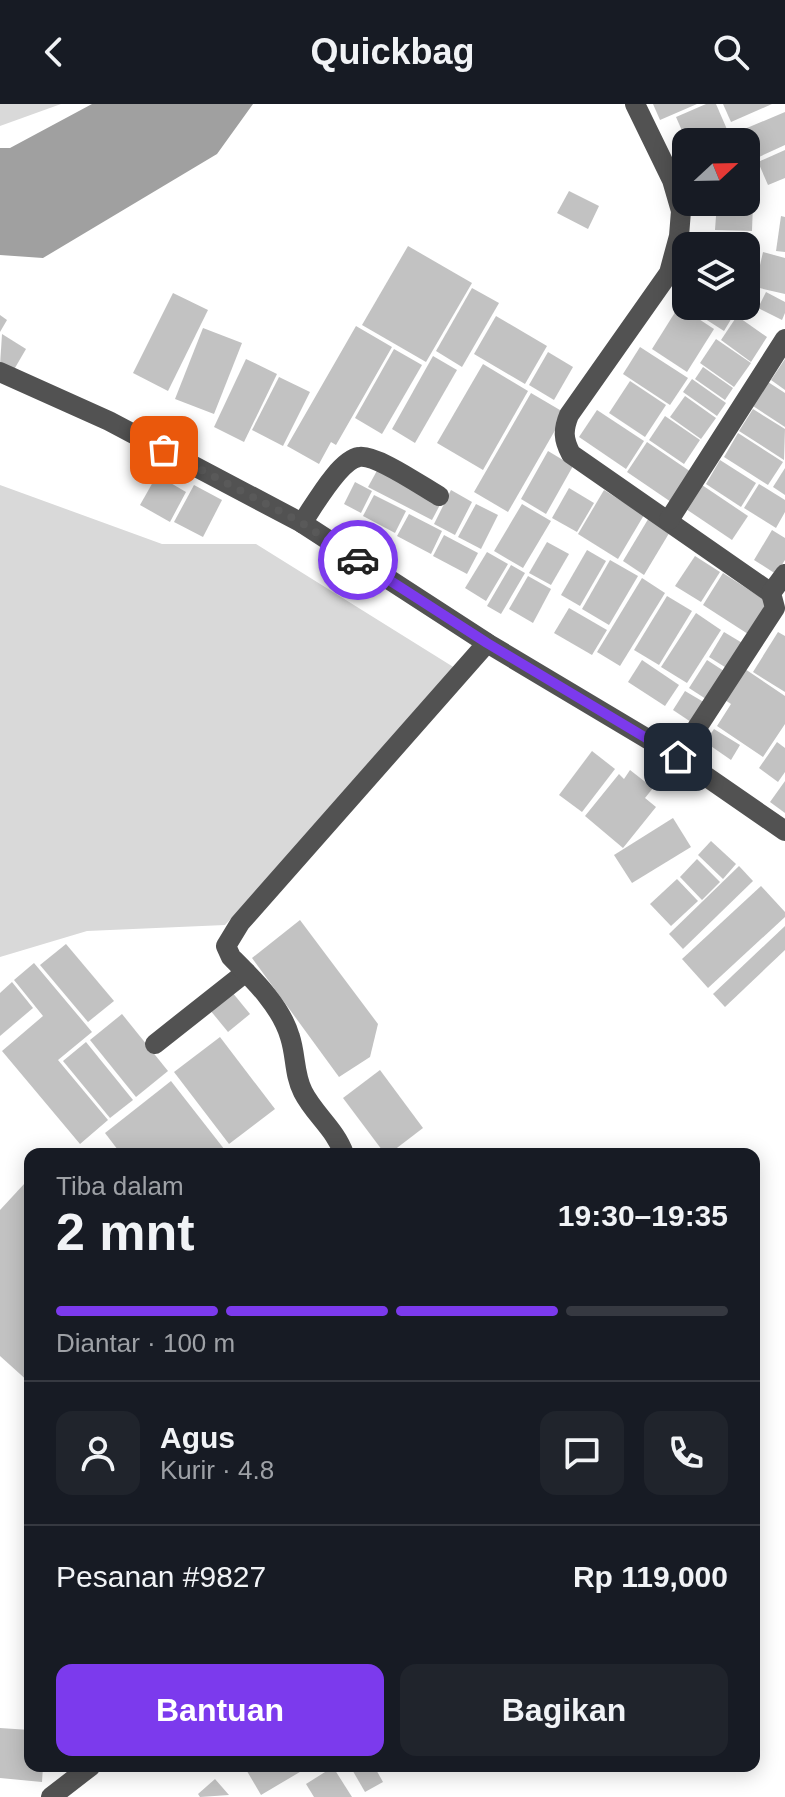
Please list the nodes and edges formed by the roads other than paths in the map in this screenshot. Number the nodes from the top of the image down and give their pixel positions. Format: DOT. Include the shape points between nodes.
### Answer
graph roads {
  1 [pos="635,104"];
  2 [pos="785,339"];
  3 [pos="0,372"];
  4 [pos="439,496"];
  5 [pos="669,520"];
  6 [pos="302,523"];
  7 [pos="785,574"];
  8 [pos="777,604"];
  9 [pos="487,643"];
  10 [pos="678,757"];
  11 [pos="785,831"];
  12 [pos="246,972"];
  13 [pos="155,1044"];
  14 [pos="341,1148"];
  15 [pos="83,1772"];
  16 [pos="51,1797"];
  1 -- 5 [label="street" via="672,180 681,211 679,236 669,273 569,415 564,441 571,454"];
  2 -- 5 [label="street"];
  3 -- 6 [label="street" via="109,421"];
  4 -- 6 [label="street" via="359,457 342,466"];
  5 -- 8 [label="street"];
  6 -- 9 [label="street"];
  7 -- 8 [label="street"];
  8 -- 10 [label="street"];
  9 -- 10 [label="street"];
  9 -- 12 [label="street" via="240,923 226,946"];
  10 -- 11 [label="street"];
  12 -- 13 [label="street"];
  12 -- 14 [label="street" via="283,1018 299,1084"];
  15 -- 16 [label="street"];
}
